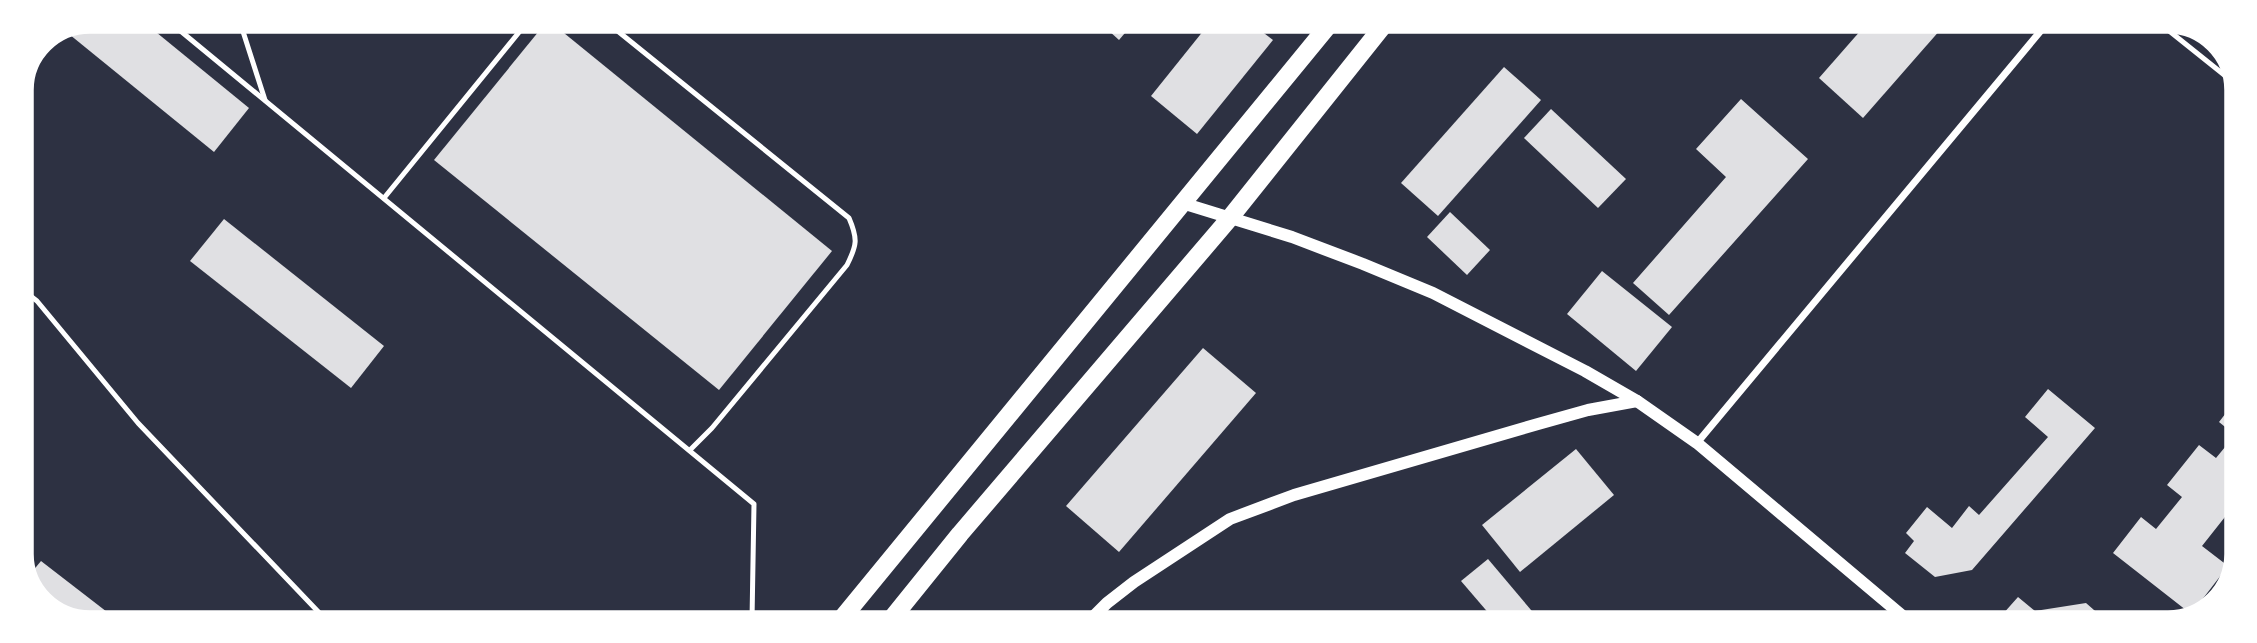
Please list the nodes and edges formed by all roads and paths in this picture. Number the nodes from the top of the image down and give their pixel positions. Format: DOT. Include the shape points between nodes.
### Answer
graph roads {
  1 [pos="182,32"];
  2 [pos="243,32"];
  3 [pos="519,32"];
  4 [pos="619,32"];
  5 [pos="1323,32"];
  6 [pos="1378,32"];
  7 [pos="2040,32"];
  8 [pos="2171,32"];
  9 [pos="2223,74"];
  10 [pos="265,100"];
  11 [pos="384,198"];
  12 [pos="1182,203"];
  13 [pos="1229,219"];
  14 [pos="32,297"];
  15 [pos="1637,401"];
  16 [pos="1697,443"];
  17 [pos="690,450"];
  18 [pos="318,612"];
  19 [pos="752,612"];
  20 [pos="847,612"];
  21 [pos="897,612"];
  22 [pos="1098,612"];
  23 [pos="1897,612"];
  1 -- 10 [label="lane"];
  2 -- 10 [label="lane"];
  3 -- 11 [label="lane"];
  4 -- 17 [label="lane" via="849,218 855,232 856,247 847,265"];
  5 -- 12 [label="main road"];
  6 -- 13 [label="main road"];
  7 -- 16 [label="street"];
  8 -- 9 [label="lane"];
  10 -- 11 [label="lane"];
  11 -- 17 [label="lane"];
  12 -- 13 [label="street"];
  12 -- 20 [label="main road"];
  13 -- 15 [label="street" via="1292,237 1433,293"];
  13 -- 21 [label="main road"];
  14 -- 18 [label="lane" via="138,423"];
  15 -- 16 [label="street"];
  15 -- 22 [label="street" via="1538,424 1294,495 1230,519"];
  16 -- 23 [label="street"];
  17 -- 19 [label="lane" via="754,504"];
}
